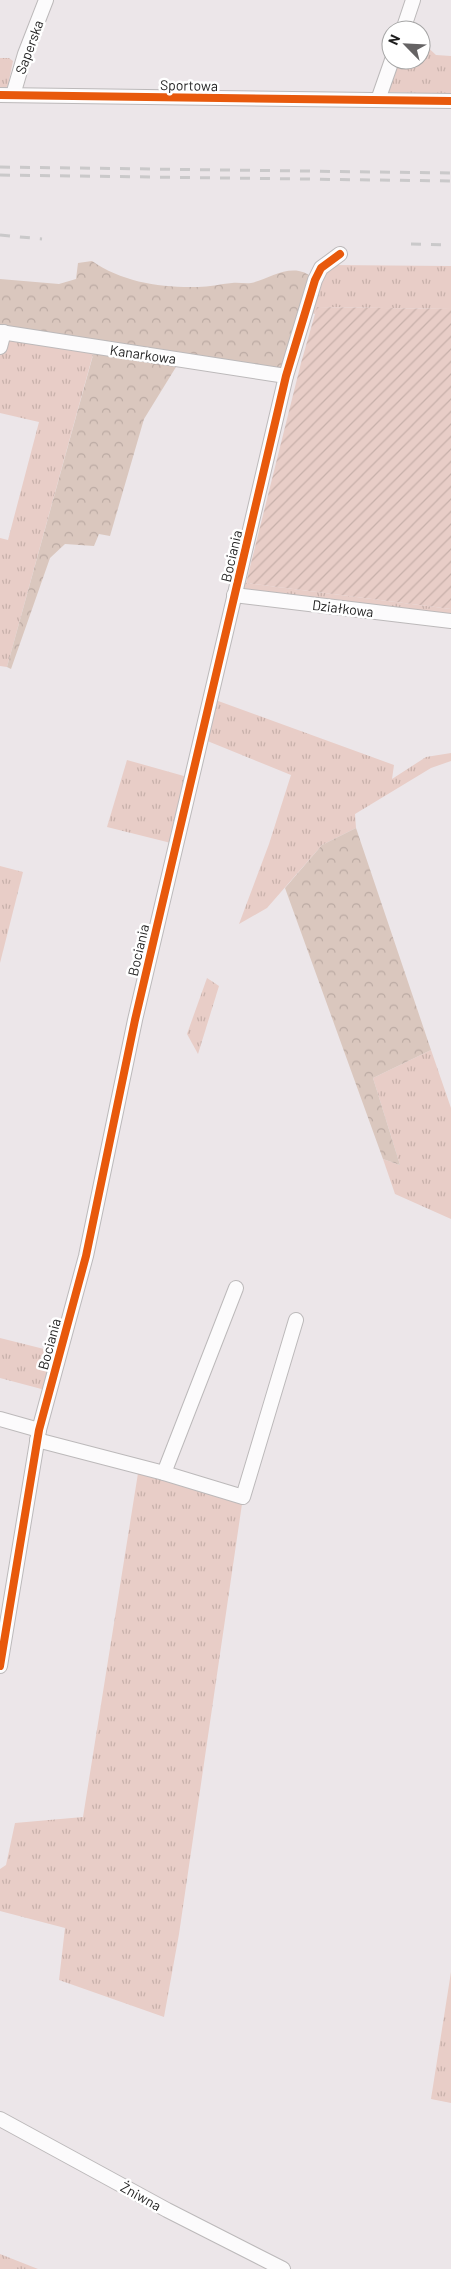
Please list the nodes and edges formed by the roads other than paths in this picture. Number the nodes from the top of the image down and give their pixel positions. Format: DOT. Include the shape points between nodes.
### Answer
graph roads {
  1 [pos="46,0"];
  2 [pos="414,0"];
  3 [pos="407,20"];
  4 [pos="388,70"];
  5 [pos="6,95"];
  6 [pos="378,100"];
  7 [pos="451,101"];
  8 [pos="340,254"];
  9 [pos="2,332"];
  10 [pos="0,347"];
  11 [pos="286,376"];
  12 [pos="234,596"];
  13 [pos="451,620"];
  14 [pos="236,1288"];
  15 [pos="296,1320"];
  16 [pos="0,1419"];
  17 [pos="38,1435"];
  18 [pos="164,1473"];
  19 [pos="0,1666"];
  20 [pos="0,2119"];
  21 [pos="283,2269"];
  1 -- 5 [label="street, Saperska"];
  2 -- 3 [label="street"];
  4 -- 6 [label="street"];
  5 -- 6 [label="street, Sportowa"];
  6 -- 7 [label="street, Sportowa"];
  8 -- 11 [label="street, Bociania" via="321,268 315,280"];
  9 -- 10 [label="street"];
  9 -- 11 [label="street, Kanarkowa"];
  11 -- 12 [label="street, Bociania"];
  12 -- 13 [label="street, Działkowa"];
  12 -- 17 [label="street, Bociania" via="135,1020 86,1256"];
  14 -- 18 [label="street"];
  15 -- 18 [label="street" via="243,1497"];
  16 -- 17 [label="street"];
  17 -- 18 [label="street"];
  17 -- 19 [label="street, Bociania"];
  20 -- 21 [label="street, Żniwna" via="166,2210"];
}
